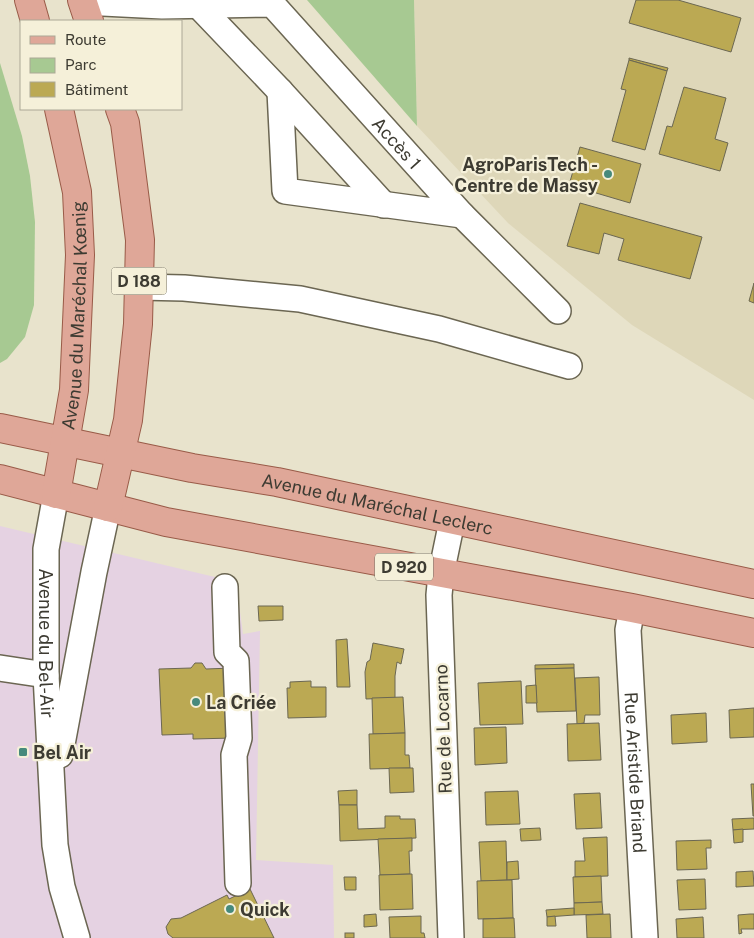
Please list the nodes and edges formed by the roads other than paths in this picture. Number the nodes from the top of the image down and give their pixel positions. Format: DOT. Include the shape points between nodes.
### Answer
graph roads {
  1 [pos="29,0"];
  2 [pos="198,5"];
  3 [pos="85,8"];
  4 [pos="35,20"];
  5 [pos="280,90"];
  6 [pos="59,110"];
  7 [pos="120,110"];
  8 [pos="384,205"];
  9 [pos="462,216"];
  10 [pos="139,287"];
  11 [pos="558,311"];
  12 [pos="569,366"];
  13 [pos="0,428"];
  14 [pos="66,442"];
  15 [pos="121,453"];
  16 [pos="0,480"];
  17 [pos="56,494"];
  18 [pos="108,507"];
  19 [pos="452,521"];
  20 [pos="440,574"];
  21 [pos="754,584"];
  22 [pos="225,587"];
  23 [pos="632,608"];
  24 [pos="754,633"];
  25 [pos="0,668"];
  26 [pos="46,675"];
  27 [pos="53,794"];
  28 [pos="238,883"];
  29 [pos="77,938"];
  30 [pos="450,938"];
  31 [pos="645,938"];
  1 -- 4 [label="main road"];
  2 -- 3 [label="street, Accès 1"];
  2 -- 5 [label="street"];
  2 -- 9 [label="street, Accès 1" via="272,4"];
  5 -- 8 [label="street"];
  5 -- 8 [label="street" via="285,191"];
  6 -- 14 [label="main road, Avenue du Maréchal Kœnig" via="77,192 80,256 74,390"];
  7 -- 10 [label="main road, D 188" via="125,123 140,240"];
  8 -- 9 [label="street"];
  9 -- 11 [label="street, Accès 1"];
  10 -- 12 [label="street" via="300,299 439,329"];
  10 -- 15 [label="main road, D 188" via="128,420"];
  13 -- 14 [label="main road, Avenue du Maréchal Leclerc"];
  14 -- 15 [label="main road, Avenue du Maréchal Leclerc"];
  14 -- 17 [label="main road, Avenue du Maréchal Kœnig"];
  15 -- 18 [label="main road, D 188"];
  15 -- 19 [label="main road, Avenue du Maréchal Leclerc" via="277,482"];
  16 -- 17 [label="main road"];
  17 -- 18 [label="main road, D 920"];
  17 -- 26 [label="street, Avenue du Bel-Air" via="46,549"];
  18 -- 20 [label="main road, D 920" via="166,522"];
  18 -- 27 [label="street, Avenue du Bel-Air"];
  19 -- 20 [label="street, Rue de Locarno"];
  19 -- 21 [label="main road, Avenue du Maréchal Leclerc"];
  20 -- 23 [label="main road, D 920"];
  20 -- 30 [label="street, Rue de Locarno"];
  22 -- 28 [label="street" via="228,652 236,661 239,738 234,755"];
  23 -- 24 [label="main road, D 920"];
  23 -- 31 [label="street, Rue Aristide Briand" via="628,630"];
  25 -- 26 [label="street"];
  26 -- 27 [label="street, Avenue du Bel-Air"];
  27 -- 29 [label="street, Avenue du Bel-Air" via="55,845 62,887"];
}
